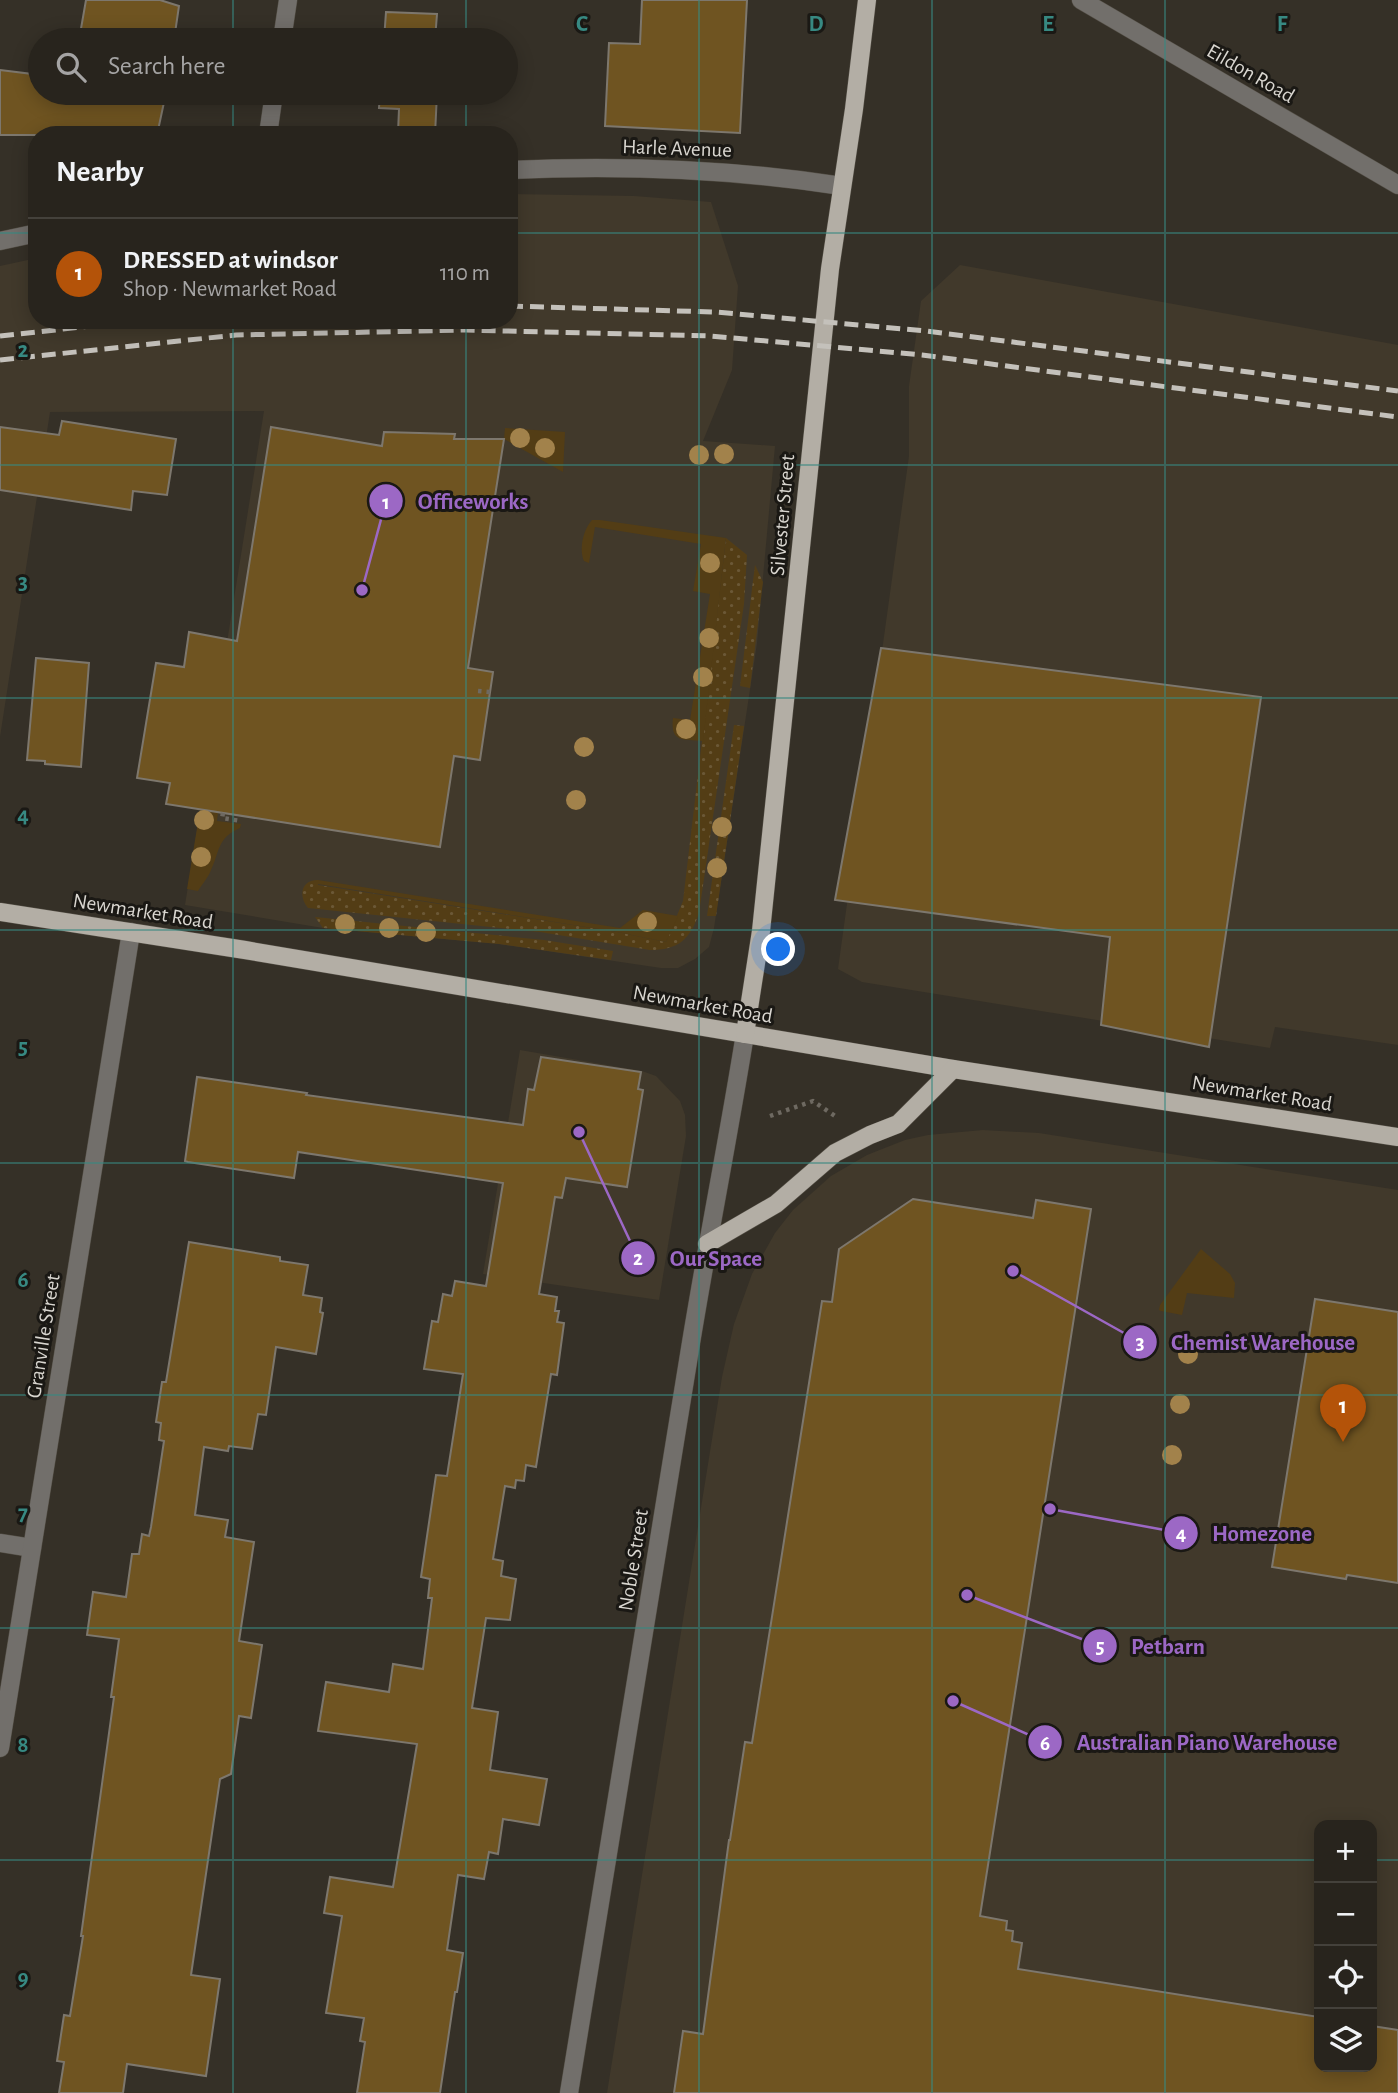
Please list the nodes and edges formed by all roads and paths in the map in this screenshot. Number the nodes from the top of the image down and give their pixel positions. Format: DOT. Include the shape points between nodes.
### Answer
graph roads {
  1 [pos="288,0"];
  2 [pos="867,0"];
  3 [pos="1082,0"];
  4 [pos="284,28"];
  5 [pos="272,105"];
  6 [pos="269,126"];
  7 [pos="518,170"];
  8 [pos="1398,185"];
  9 [pos="842,186"];
  10 [pos="28,235"];
  11 [pos="0,241"];
  12 [pos="478,691"];
  13 [pos="490,692"];
  14 [pos="223,813"];
  15 [pos="241,821"];
  16 [pos="0,912"];
  17 [pos="131,932"];
  18 [pos="745,1034"];
  19 [pos="953,1069"];
  20 [pos="770,1116"];
  21 [pos="835,1116"];
  22 [pos="1398,1137"];
  23 [pos="707,1244"];
  24 [pos="0,1543"];
  25 [pos="32,1548"];
  26 [pos="0,1748"];
  27 [pos="569,2093"];
  1 -- 4 [label="street"];
  2 -- 9 [label="main road, Silvester Street"];
  3 -- 8 [label="street, Eildon Road"];
  5 -- 6 [label="street"];
  7 -- 9 [label="street, Harle Avenue" via="650,168"];
  9 -- 18 [label="main road, Silvester Street" via="761,931"];
  10 -- 11 [label="street"];
  12 -- 13 [label="path"];
  14 -- 15 [label="path" via="222,818"];
  16 -- 17 [label="main road, Newmarket Road"];
  17 -- 18 [label="main road, Newmarket Road"];
  17 -- 25 [label="street, Granville Street"];
  18 -- 19 [label="main road, Newmarket Road"];
  18 -- 23 [label="street, Noble Street"];
  19 -- 22 [label="main road, Newmarket Road"];
  19 -- 23 [label="main road" via="898,1124 835,1153 776,1204"];
  20 -- 21 [label="path" via="813,1101"];
  23 -- 27 [label="street, Noble Street"];
  24 -- 25 [label="street"];
  25 -- 26 [label="street, Granville Street"];
}
